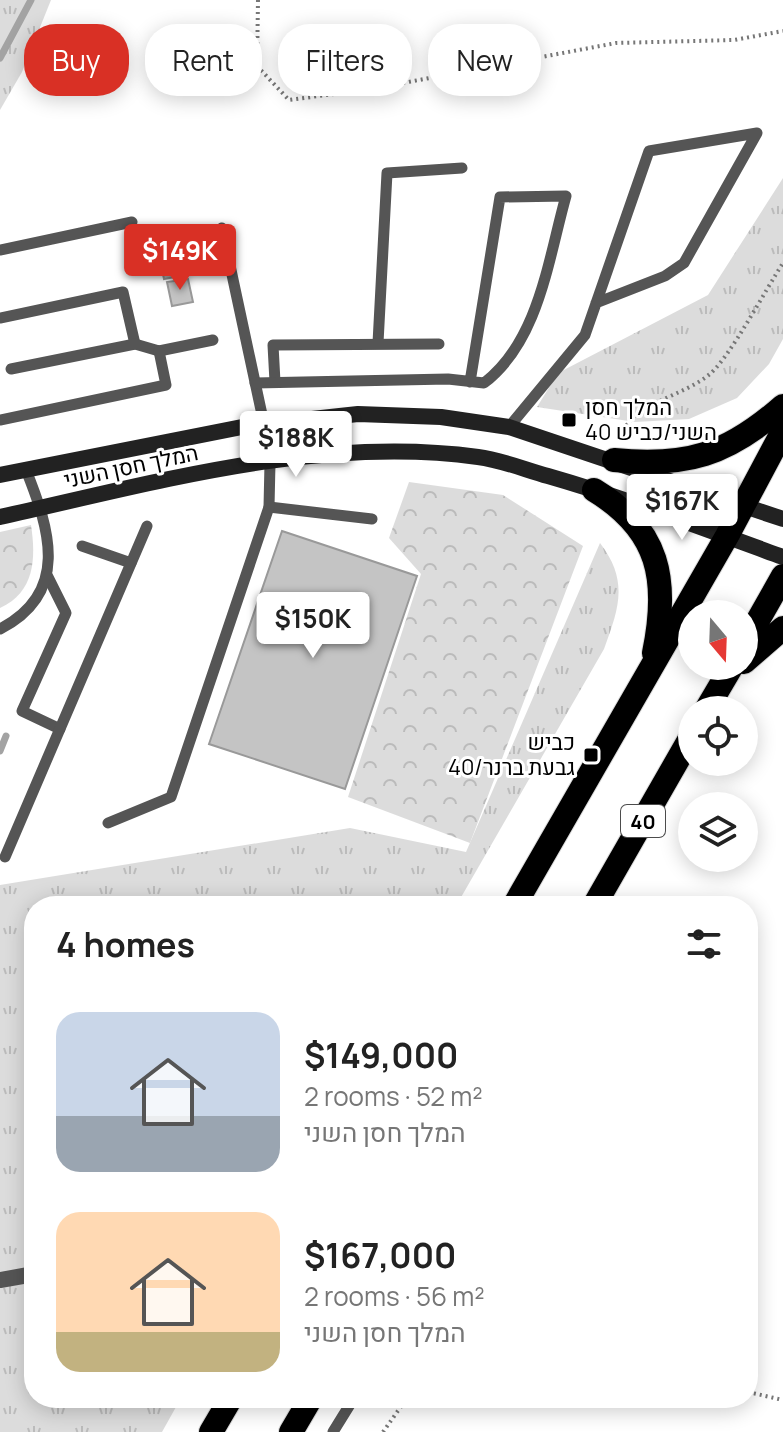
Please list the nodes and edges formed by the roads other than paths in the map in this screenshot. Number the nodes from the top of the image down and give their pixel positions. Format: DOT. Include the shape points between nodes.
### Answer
graph roads {
  1 [pos="462,168"];
  2 [pos="132,222"];
  3 [pos="222,228"];
  4 [pos="0,250"];
  5 [pos="596,303"];
  6 [pos="0,318"];
  7 [pos="213,340"];
  8 [pos="378,343"];
  9 [pos="135,344"];
  10 [pos="439,344"];
  11 [pos="159,351"];
  12 [pos="11,369"];
  13 [pos="275,382"];
  14 [pos="470,382"];
  15 [pos="255,383"];
  16 [pos="783,406"];
  17 [pos="0,420"];
  18 [pos="264,424"];
  19 [pos="509,427"];
  20 [pos="783,431"];
  21 [pos="614,460"];
  22 [pos="270,463"];
  23 [pos="26,470"];
  24 [pos="0,475"];
  25 [pos="594,490"];
  26 [pos="741,506"];
  27 [pos="269,507"];
  28 [pos="41,508"];
  29 [pos="0,517"];
  30 [pos="372,519"];
  31 [pos="783,519"];
  32 [pos="147,526"];
  33 [pos="727,536"];
  34 [pos="82,546"];
  35 [pos="783,557"];
  36 [pos="131,563"];
  37 [pos="47,575"];
  38 [pos="783,576"];
  39 [pos="758,620"];
  40 [pos="783,628"];
  41 [pos="0,629"];
  42 [pos="758,650"];
  43 [pos="650,671"];
  44 [pos="729,680"];
  45 [pos="716,696"];
  46 [pos="60,729"];
  47 [pos="678,759"];
  48 [pos="108,823"];
  49 [pos="5,857"];
  50 [pos="520,896"];
  51 [pos="600,896"];
  52 [pos="24,1276"];
  53 [pos="0,1280"];
  54 [pos="225,1408"];
  55 [pos="305,1408"];
  56 [pos="348,1408"];
  57 [pos="211,1432"];
  58 [pos="291,1432"];
  59 [pos="333,1432"];
  1 -- 8 [label="lane" via="387,173"];
  2 -- 4 [label="lane"];
  3 -- 15 [label="lane"];
  5 -- 5 [label="lane" via="684,263 757,133 649,151"];
  5 -- 19 [label="lane" via="576,348"];
  6 -- 9 [label="lane" via="123,292"];
  7 -- 11 [label="lane"];
  8 -- 10 [label="lane"];
  8 -- 13 [label="lane" via="273,345"];
  9 -- 11 [label="lane"];
  9 -- 12 [label="lane"];
  11 -- 17 [label="lane" via="166,385"];
  13 -- 14 [label="lane"];
  13 -- 15 [label="lane"];
  14 -- 14 [label="lane" via="484,383 505,367 530,322 566,196 500,197"];
  15 -- 18 [label="lane"];
  16 -- 21 [label="highway" via="729,447 704,457 649,463"];
  18 -- 19 [label="street, המלך חסן השני" via="358,414 441,417"];
  18 -- 23 [label="street, המלך חסן השני"];
  19 -- 21 [label="street, המלך חסן השני"];
  20 -- 26 [label="highway"];
  21 -- 26 [label="street, המלך חסן השני"];
  22 -- 25 [label="street, המלך חסן השני" via="352,453 480,457"];
  22 -- 27 [label="lane"];
  22 -- 28 [label="street, המלך חסן השני"];
  23 -- 24 [label="street, המלך חסן השני"];
  23 -- 28 [label="lane"];
  25 -- 33 [label="street, המלך חסן השני"];
  25 -- 43 [label="highway" via="630,515 652,552 658,576 658,625"];
  26 -- 31 [label="street, המלך חסן השני"];
  26 -- 33 [label="highway"];
  27 -- 30 [label="lane"];
  27 -- 48 [label="lane" via="171,797"];
  28 -- 29 [label="street, המלך חסן השני"];
  28 -- 37 [label="lane"];
  32 -- 36 [label="lane"];
  33 -- 35 [label="street, המלך חסן השני"];
  33 -- 43 [label="highway"];
  34 -- 36 [label="lane"];
  36 -- 46 [label="lane"];
  37 -- 41 [label="lane" via="39,597 20,618"];
  37 -- 46 [label="lane" via="66,613 22,711"];
  38 -- 39 [label="highway"];
  40 -- 42 [label="highway"];
  43 -- 50 [label="highway"];
  44 -- 45 [label="highway"];
  46 -- 49 [label="lane"];
  47 -- 51 [label="highway, 40"];
  52 -- 53 [label="street"];
  54 -- 57 [label="highway"];
  55 -- 58 [label="highway"];
  56 -- 59 [label="lane"];
}
